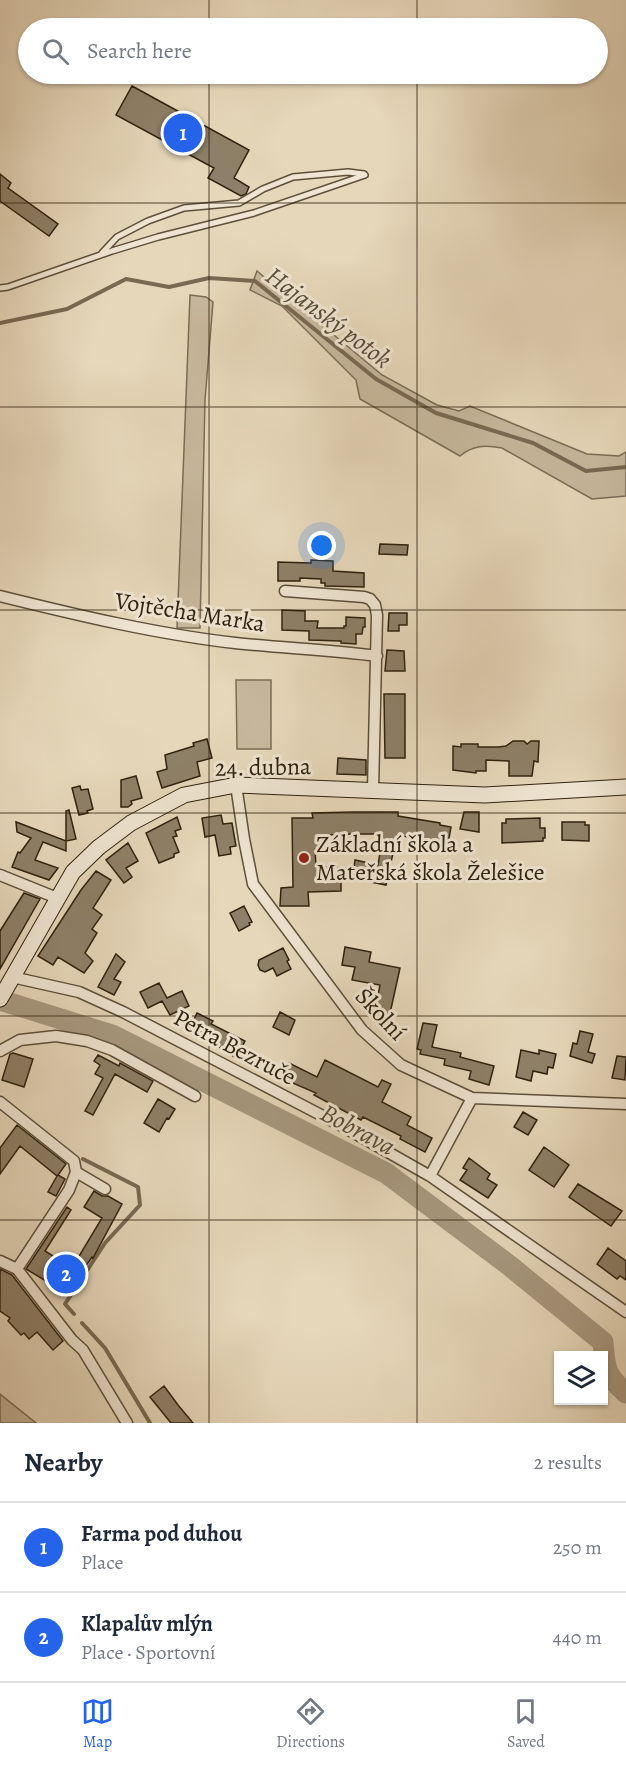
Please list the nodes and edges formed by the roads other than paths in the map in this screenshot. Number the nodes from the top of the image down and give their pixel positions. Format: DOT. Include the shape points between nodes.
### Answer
graph roads {
  1 [pos="100,255"];
  2 [pos="0,288"];
  3 [pos="285,591"];
  4 [pos="0,596"];
  5 [pos="377,656"];
  6 [pos="236,785"];
  7 [pos="626,787"];
  8 [pos="372,790"];
  9 [pos="0,875"];
  10 [pos="57,898"];
  11 [pos="12,977"];
  12 [pos="2,995"];
  13 [pos="0,1052"];
  14 [pos="195,1096"];
  15 [pos="472,1098"];
  16 [pos="0,1102"];
  17 [pos="626,1104"];
  18 [pos="76,1172"];
  19 [pos="430,1176"];
  20 [pos="105,1190"];
  21 [pos="0,1261"];
  22 [pos="17,1269"];
  23 [pos="626,1312"];
  24 [pos="127,1423"];
  1 -- 1 [label="lane" via="117,237 184,208 239,203 293,177 348,172 365,175 254,213"];
  1 -- 2 [label="lane"];
  3 -- 5 [label="street, Vojtěcha Marka" via="370,599 377,615"];
  4 -- 5 [label="street, Vojtěcha Marka" via="186,636"];
  5 -- 8 [label="street, Vojtěcha Marka"];
  6 -- 8 [label="main road, 24. dubna"];
  6 -- 10 [label="main road, 24. dubna" via="184,795 131,823 73,872"];
  6 -- 15 [label="street, Školní" via="253,884 298,946 362,1030 401,1065"];
  7 -- 8 [label="main road, 24. dubna" via="485,795"];
  9 -- 10 [label="street"];
  10 -- 11 [label="main road, 24. dubna"];
  11 -- 12 [label="main road, 24. dubna"];
  11 -- 19 [label="street, Petra Bezruče" via="79,992 123,1012"];
  13 -- 14 [label="street" via="20,1040 56,1036 87,1041 112,1050"];
  15 -- 17 [label="street, Školní"];
  15 -- 19 [label="street"];
  16 -- 18 [label="street" via="74,1161"];
  18 -- 20 [label="street"];
  18 -- 22 [label="street" via="69,1190"];
  19 -- 23 [label="street, Petra Bezruče"];
  21 -- 22 [label="street"];
  22 -- 24 [label="street" via="83,1350"];
}
